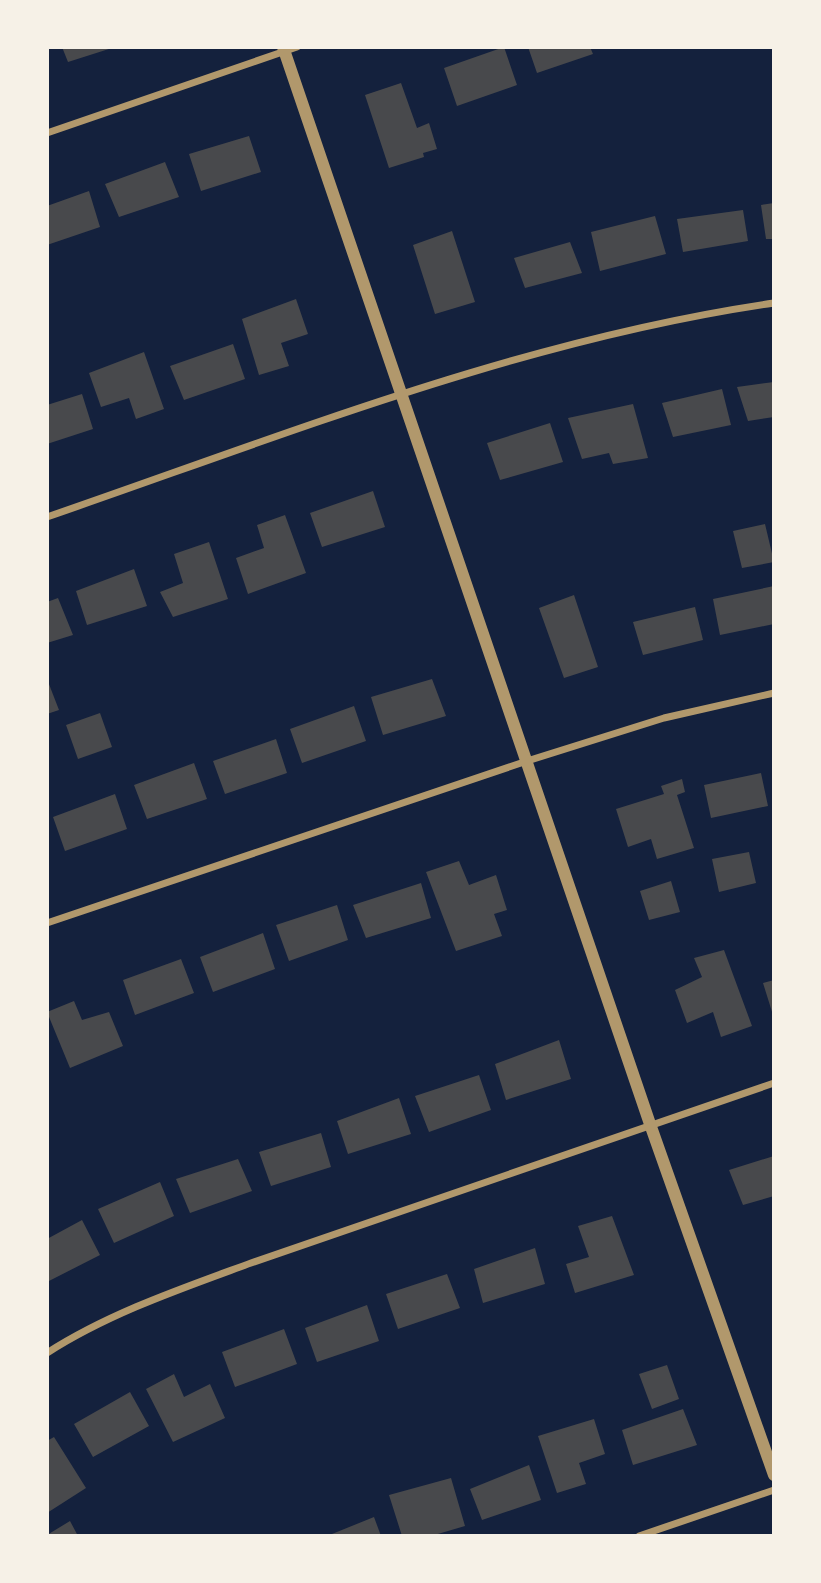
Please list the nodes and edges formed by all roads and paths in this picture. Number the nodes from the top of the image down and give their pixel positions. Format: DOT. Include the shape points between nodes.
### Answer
graph roads {
  1 [pos="298,47"];
  2 [pos="283,50"];
  3 [pos="47,133"];
  4 [pos="774,303"];
  5 [pos="402,394"];
  6 [pos="47,517"];
  7 [pos="774,693"];
  8 [pos="527,761"];
  9 [pos="47,923"];
  10 [pos="774,1083"];
  11 [pos="650,1124"];
  12 [pos="47,1353"];
  13 [pos="774,1475"];
  14 [pos="774,1489"];
  15 [pos="639,1536"];
  1 -- 2 [label="street"];
  2 -- 3 [label="street"];
  2 -- 5 [label="street"];
  4 -- 5 [label="street" via="600,337"];
  5 -- 6 [label="street"];
  5 -- 8 [label="street"];
  7 -- 8 [label="street" via="664,718"];
  8 -- 9 [label="street"];
  8 -- 11 [label="street"];
  10 -- 11 [label="street"];
  11 -- 12 [label="street" via="175,1291"];
  11 -- 13 [label="street"];
  14 -- 15 [label="street"];
}
